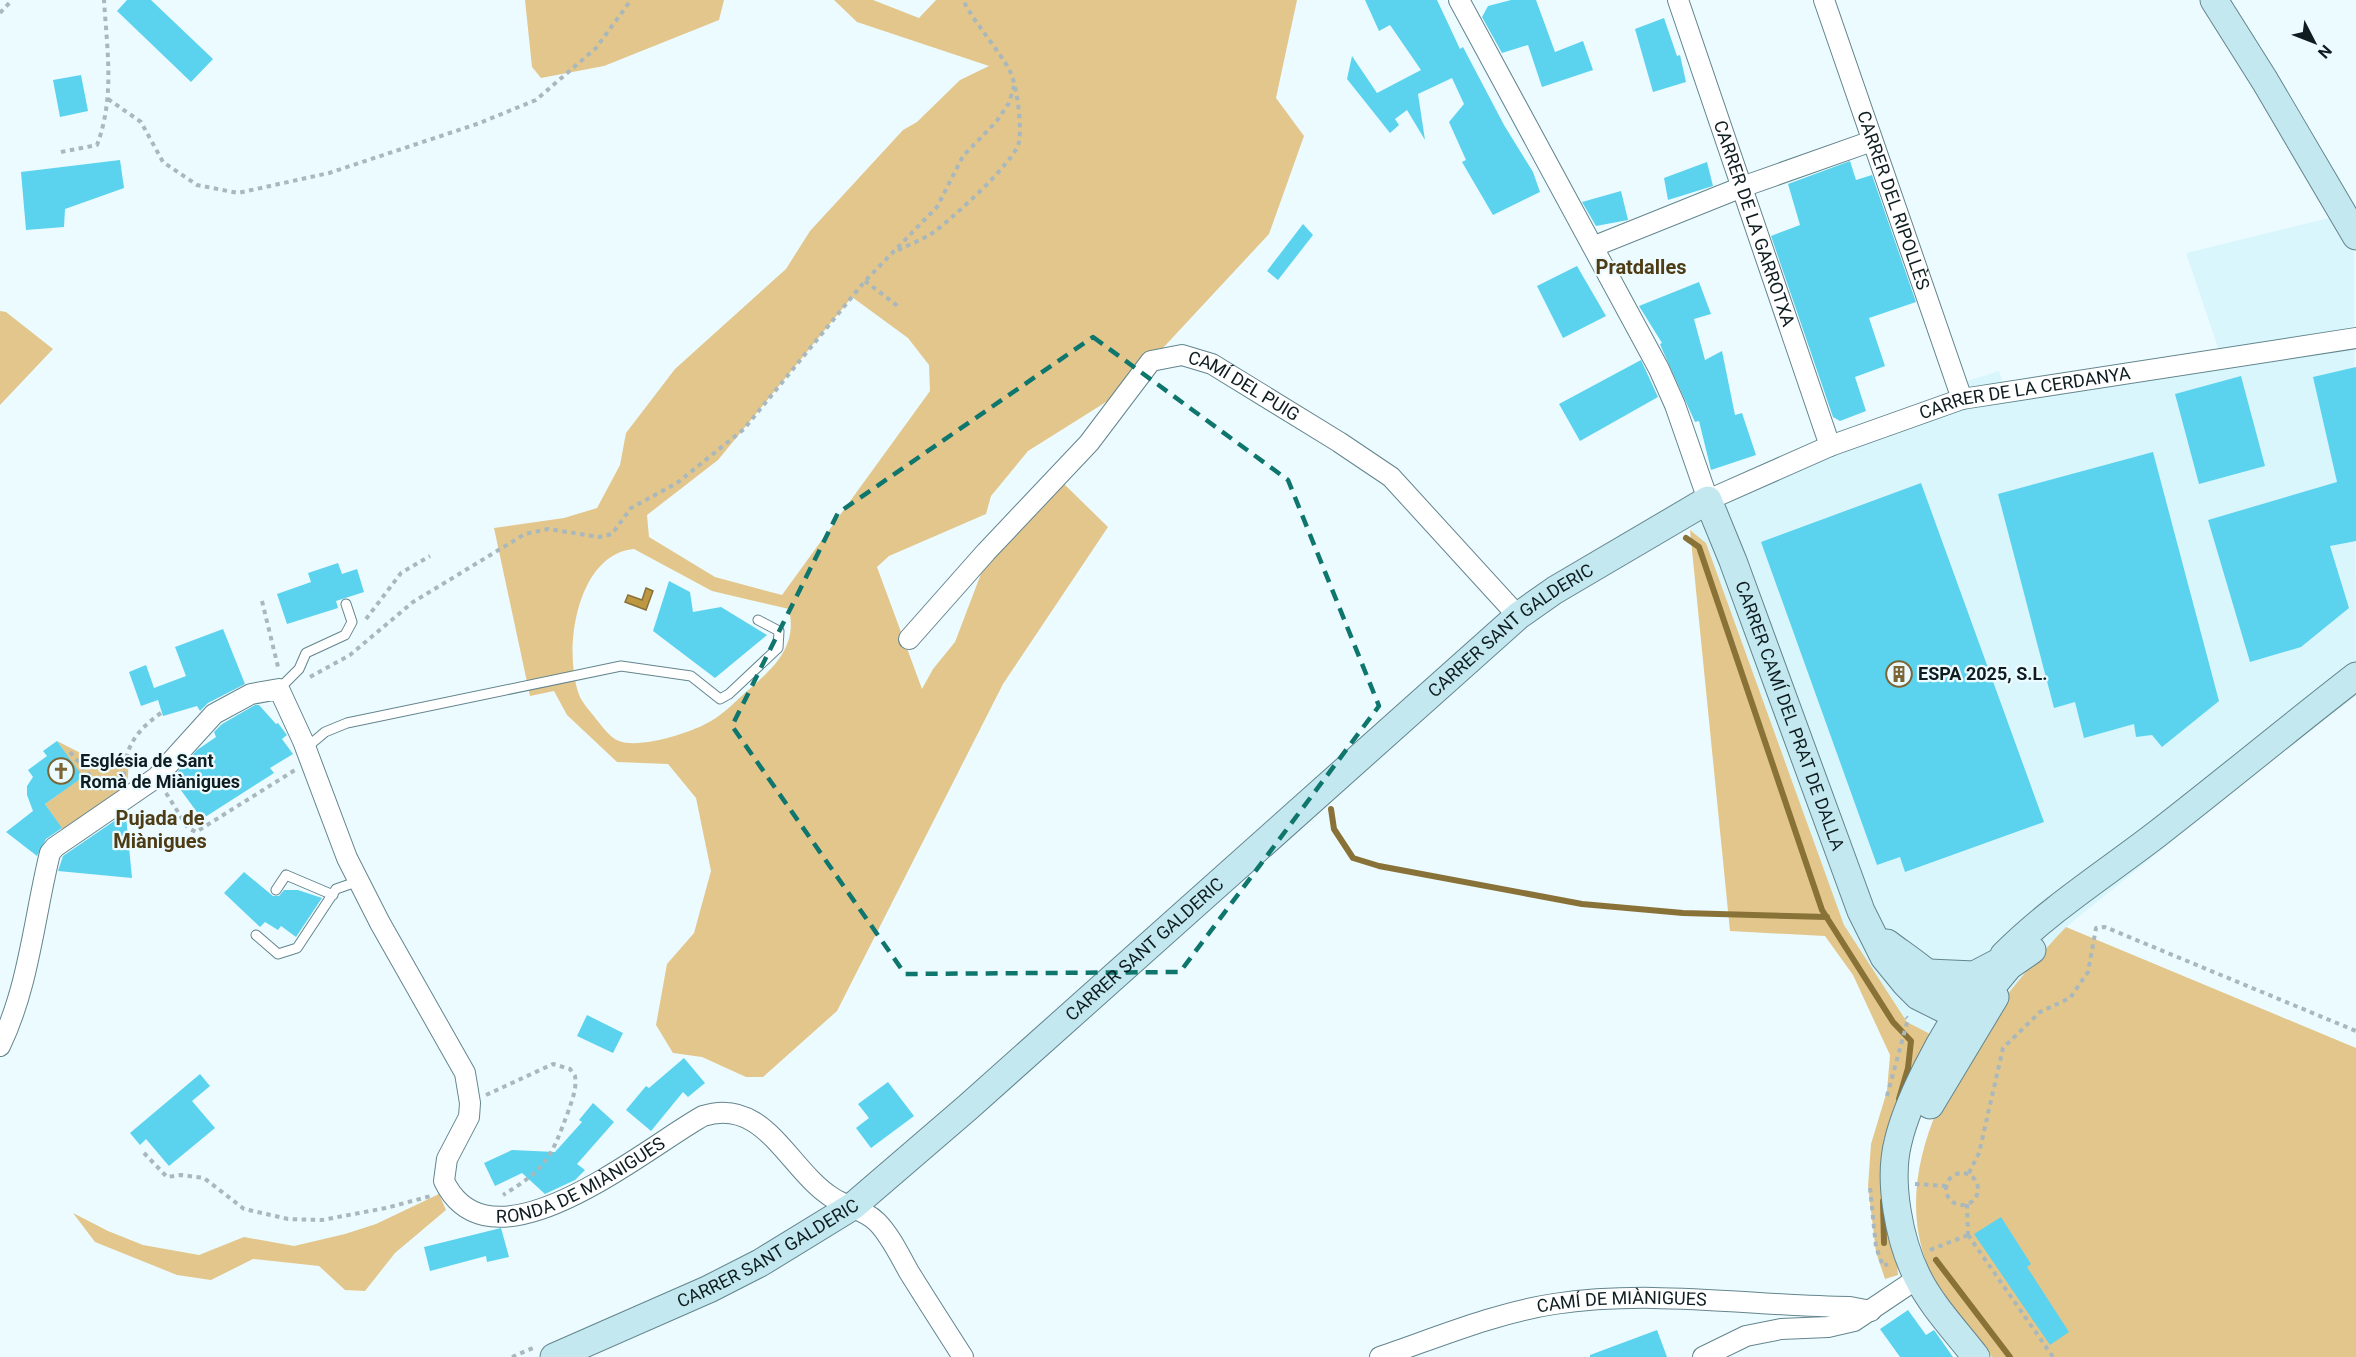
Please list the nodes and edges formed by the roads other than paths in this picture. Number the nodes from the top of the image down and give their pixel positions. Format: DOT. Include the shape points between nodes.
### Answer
graph roads {
  1 [pos="1678,0"];
  2 [pos="1824,0"];
  3 [pos="2214,0"];
  4 [pos="1464,1"];
  5 [pos="1872,141"];
  6 [pos="1742,187"];
  7 [pos="2356,236"];
  8 [pos="1595,246"];
  9 [pos="2356,338"];
  10 [pos="1962,399"];
  11 [pos="1830,446"];
  12 [pos="1708,500"];
  13 [pos="346,604"];
  14 [pos="1518,616"];
  15 [pos="758,620"];
  16 [pos="909,639"];
  17 [pos="2356,676"];
  18 [pos="279,689"];
  19 [pos="308,753"];
  20 [pos="2113,868"];
  21 [pos="359,881"];
  22 [pos="276,890"];
  23 [pos="333,895"];
  24 [pos="256,935"];
  25 [pos="2032,950"];
  26 [pos="1997,963"];
  27 [pos="1918,996"];
  28 [pos="1959,1012"];
  29 [pos="0,1046"];
  30 [pos="1933,1060"];
  31 [pos="1926,1112"];
  32 [pos="843,1202"];
  33 [pos="1901,1225"];
  34 [pos="1913,1267"];
  35 [pos="1871,1311"];
  36 [pos="554,1357"];
  37 [pos="963,1357"];
  38 [pos="1380,1357"];
  39 [pos="1703,1357"];
  40 [pos="1976,1357"];
  1 -- 6 [label="street, CARRER DE LA GARROTXA"];
  2 -- 5 [label="street, CARRER DEL RIPOLLÈS"];
  3 -- 7 [label="street"];
  4 -- 8 [label="street"];
  5 -- 6 [label="street"];
  5 -- 10 [label="street, CARRER DEL RIPOLLÈS"];
  6 -- 8 [label="street"];
  6 -- 11 [label="street, CARRER DE LA GARROTXA"];
  8 -- 12 [label="street" via="1671,396"];
  9 -- 10 [label="street, CARRER DE LA CERDANYA"];
  10 -- 11 [label="street, CARRER DE LA CERDANYA"];
  11 -- 12 [label="street, CARRER DE LA CERDANYA"];
  12 -- 14 [label="street, CARRER SANT GALDERIC"];
  12 -- 27 [label="street, CARRER CAMÍ DEL PRAT DE DALLA" via="1861,911 1872,932 1914,966"];
  13 -- 18 [label="lane" via="352,622 345,635 306,653 299,669"];
  14 -- 16 [label="street, CAMÍ DEL PUIG" via="1391,477 1212,364 1182,355 1151,361 1089,443"];
  14 -- 32 [label="street, CARRER SANT GALDERIC" via="968,1108"];
  15 -- 19 [label="lane" via="779,632 778,648 720,699 691,676 621,666 347,723 325,732"];
  17 -- 20 [label="street"];
  18 -- 19 [label="street"];
  18 -- 29 [label="street" via="251,694 214,714 157,777 54,847 20,990"];
  19 -- 21 [label="street"];
  20 -- 25 [label="street"];
  20 -- 26 [label="street" via="2070,897"];
  21 -- 23 [label="lane" via="336,889"];
  21 -- 32 [label="street, RONDA DE MIÀNIGUES" via="465,1073 470,1103 463,1131 447,1159 444,1181 459,1204 476,1215 507,1217 547,1208 684,1127 717,1112 742,1114 751,1119"];
  22 -- 23 [label="lane" via="286,875"];
  23 -- 24 [label="lane" via="291,952 278,954"];
  25 -- 28 [label="street" via="2009,966 1976,1007"];
  25 -- 31 [label="street" via="2003,985"];
  26 -- 27 [label="street"];
  26 -- 28 [label="street"];
  27 -- 28 [label="street" via="1945,990"];
  27 -- 30 [label="street" via="1930,1024"];
  28 -- 30 [label="street"];
  28 -- 31 [label="street" via="1958,1034 1934,1080"];
  30 -- 33 [label="street" via="1897,1143 1893,1185"];
  31 -- 33 [label="street" via="1905,1183"];
  32 -- 36 [label="street, CARRER SANT GALDERIC" via="760,1263"];
  32 -- 37 [label="street" via="877,1222"];
  33 -- 34 [label="street"];
  34 -- 35 [label="street"];
  34 -- 40 [label="street"];
  35 -- 38 [label="street, CAMÍ DE MIÀNIGUES" via="1679,1298 1555,1304 1508,1315"];
  35 -- 39 [label="street" via="1854,1321 1828,1327 1780,1329 1746,1336"];
}
